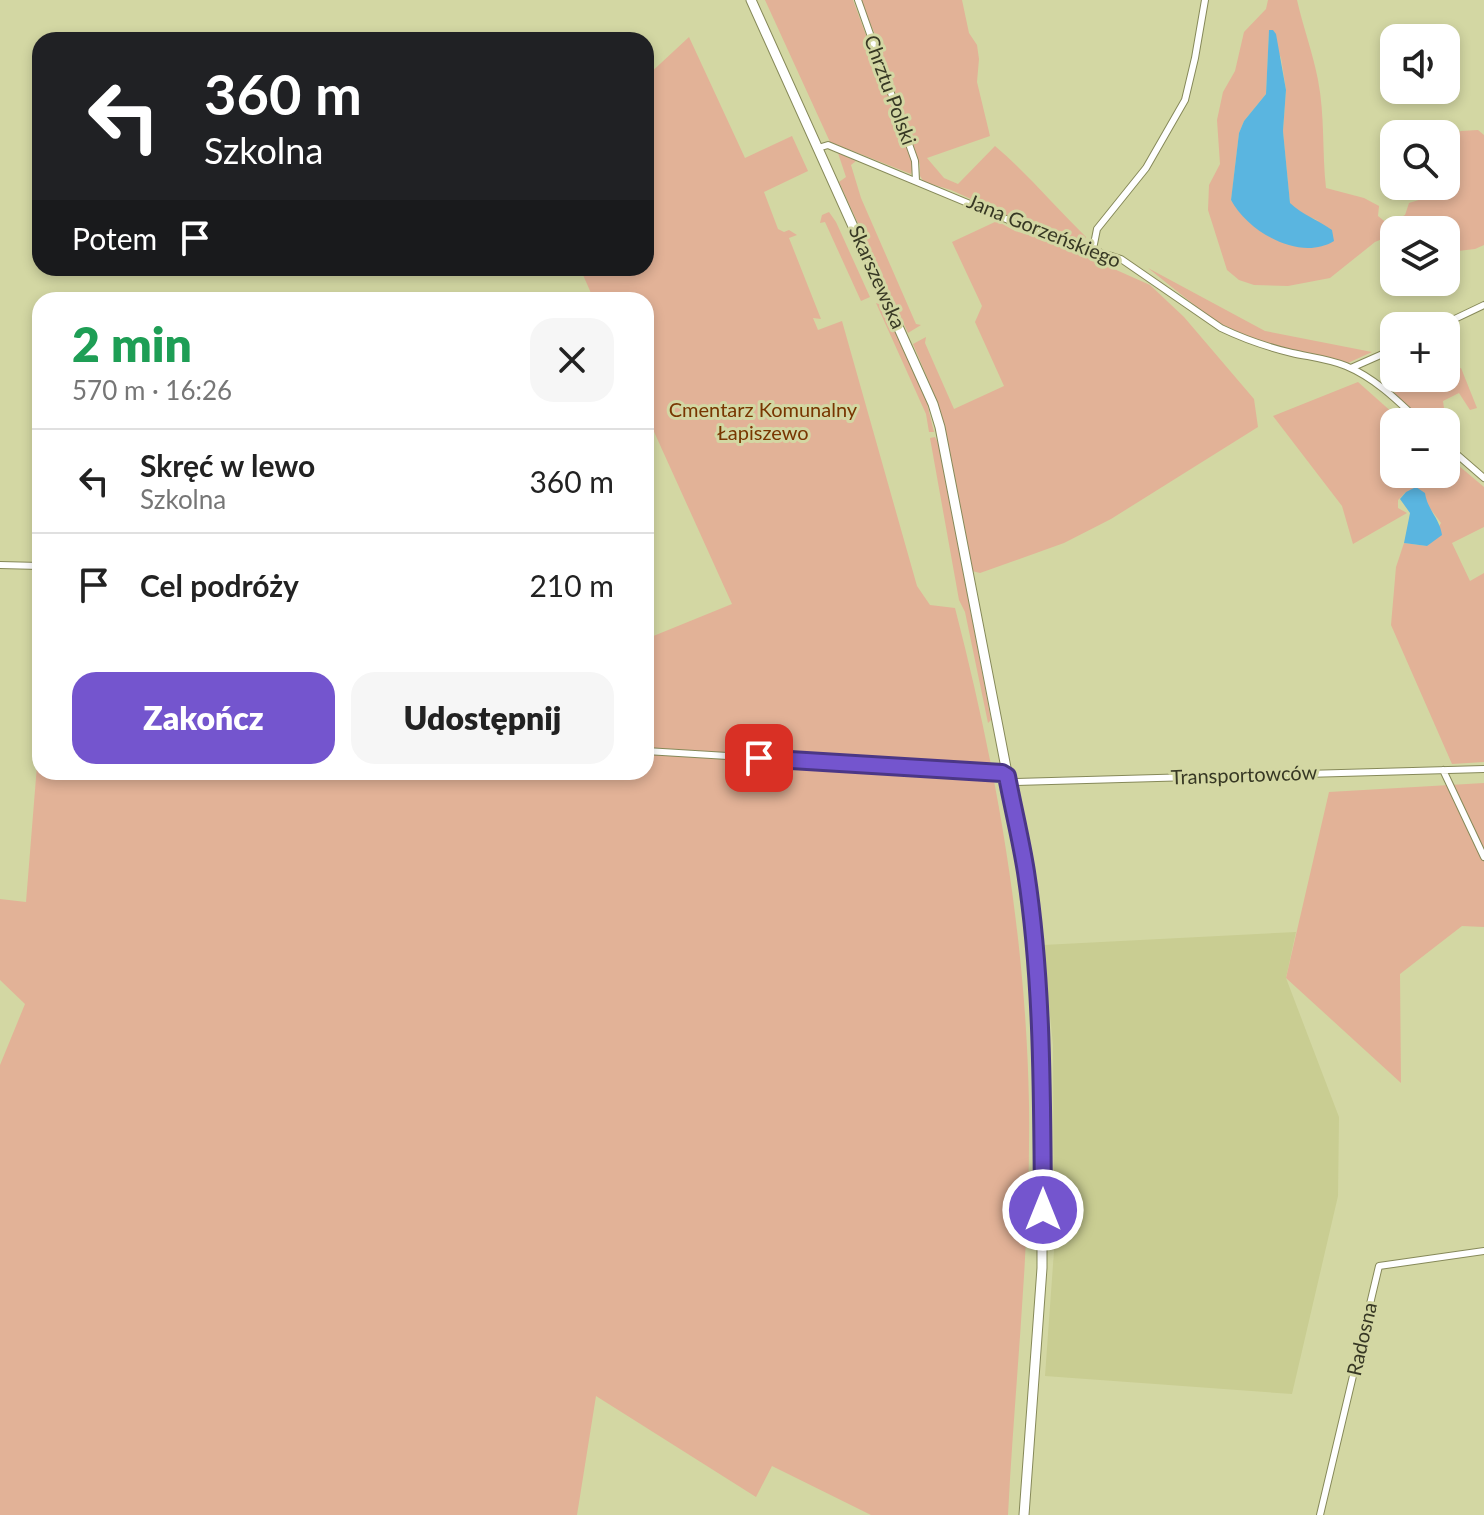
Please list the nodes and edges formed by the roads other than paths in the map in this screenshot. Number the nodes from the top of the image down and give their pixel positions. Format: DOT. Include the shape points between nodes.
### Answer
graph roads {
  1 [pos="751,0"];
  2 [pos="858,0"];
  3 [pos="1205,0"];
  4 [pos="818,148"];
  5 [pos="916,181"];
  6 [pos="1093,249"];
  7 [pos="1484,305"];
  8 [pos="1460,316"];
  9 [pos="1380,355"];
  10 [pos="1351,368"];
  11 [pos="1405,408"];
  12 [pos="1460,457"];
  13 [pos="1484,478"];
  14 [pos="0,565"];
  15 [pos="32,566"];
  16 [pos="654,751"];
  17 [pos="1484,769"];
  18 [pos="1443,770"];
  19 [pos="1007,776"];
  20 [pos="1484,857"];
  21 [pos="1484,1251"];
  22 [pos="1024,1515"];
  23 [pos="1320,1515"];
  1 -- 4 [label="main road, Skarszewska"];
  2 -- 5 [label="street, Chrztu Polski" via="915,161"];
  3 -- 6 [label="street" via="1185,100 1146,168 1097,229"];
  4 -- 5 [label="street, Jana Gorzeńskiego" via="828,145"];
  4 -- 19 [label="main road, Skarszewska" via="940,427"];
  5 -- 6 [label="street, Jana Gorzeńskiego" via="1042,234"];
  6 -- 10 [label="street, Jana Gorzeńskiego" via="1121,259 1237,336"];
  7 -- 8 [label="street"];
  9 -- 10 [label="street"];
  10 -- 11 [label="street, Jana Gorzeńskiego"];
  12 -- 13 [label="street"];
  14 -- 15 [label="street"];
  16 -- 19 [label="street"];
  17 -- 18 [label="street, Transportowców"];
  18 -- 19 [label="street, Transportowców" via="1012,782"];
  18 -- 20 [label="street"];
  19 -- 22 [label="main road, Skarszewska" via="1032,920 1042,1105 1042,1268"];
  21 -- 23 [label="street, Radosna" via="1379,1266"];
}
